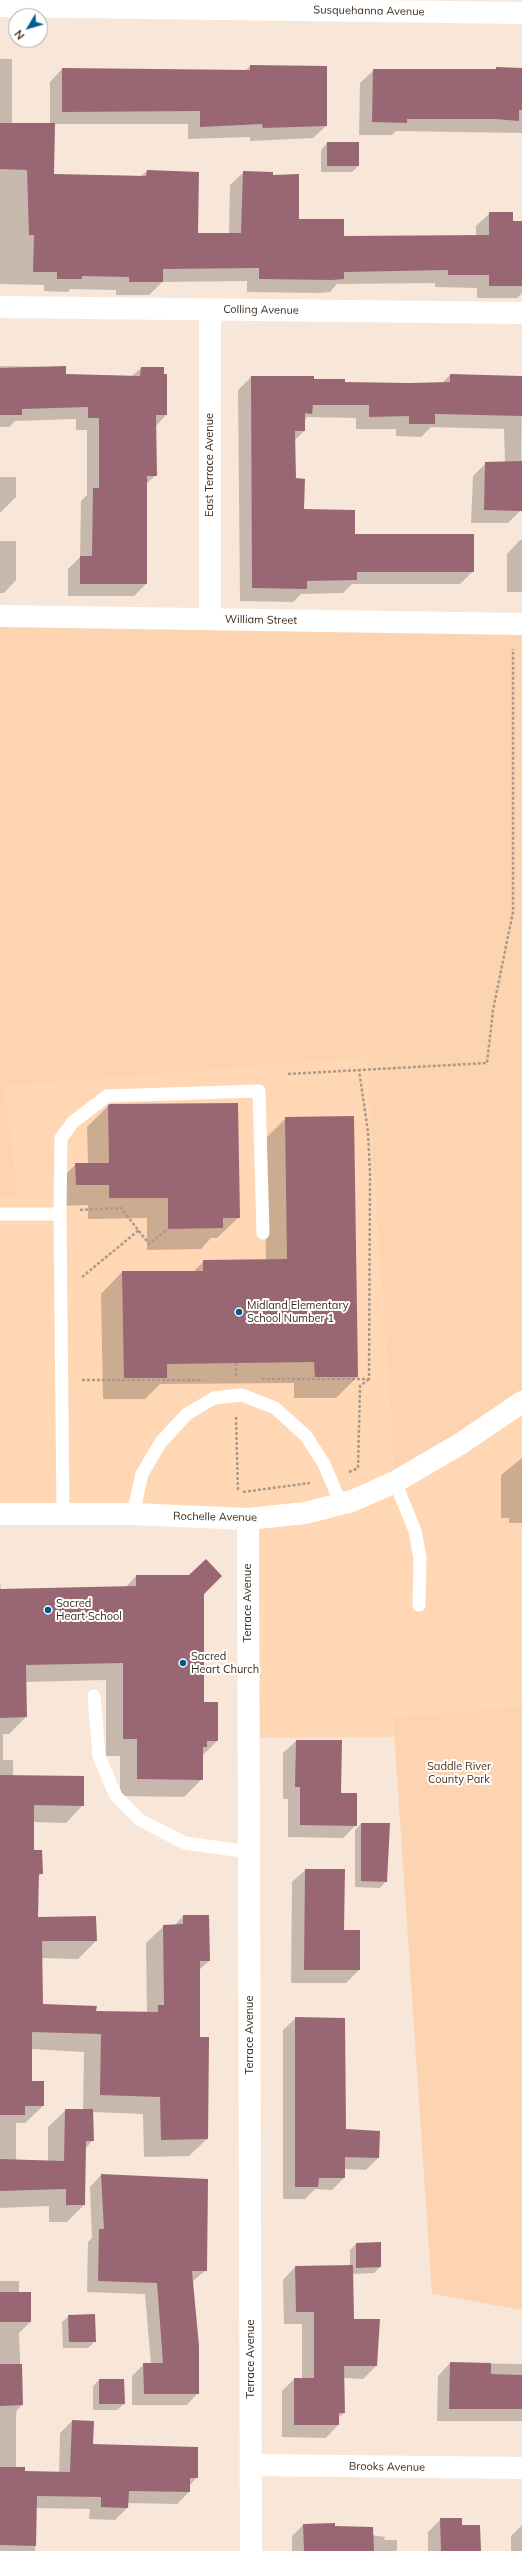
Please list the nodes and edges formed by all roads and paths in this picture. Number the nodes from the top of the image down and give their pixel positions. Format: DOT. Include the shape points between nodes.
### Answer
graph roads {
  1 [pos="0,6"];
  2 [pos="522,12"];
  3 [pos="0,307"];
  4 [pos="210,310"];
  5 [pos="522,313"];
  6 [pos="0,616"];
  7 [pos="210,620"];
  8 [pos="518,624"];
  9 [pos="359,1070"];
  10 [pos="288,1074"];
  11 [pos="0,1214"];
  12 [pos="60,1214"];
  13 [pos="80,1217"];
  14 [pos="168,1229"];
  15 [pos="138,1230"];
  16 [pos="263,1232"];
  17 [pos="80,1270"];
  18 [pos="236,1363"];
  19 [pos="81,1372"];
  20 [pos="369,1379"];
  21 [pos="81,1380"];
  22 [pos="205,1380"];
  23 [pos="260,1380"];
  24 [pos="81,1387"];
  25 [pos="236,1396"];
  26 [pos="522,1402"];
  27 [pos="331,1477"];
  28 [pos="395,1482"];
  29 [pos="230,1492"];
  30 [pos="238,1492"];
  31 [pos="341,1504"];
  32 [pos="0,1514"];
  33 [pos="63,1514"];
  34 [pos="133,1514"];
  35 [pos="248,1519"];
  36 [pos="419,1605"];
  37 [pos="94,1696"];
  38 [pos="249,1852"];
  39 [pos="252,2465"];
  40 [pos="522,2468"];
  41 [pos="251,2551"];
  1 -- 2 [label="street, Susquehanna Avenue"];
  3 -- 4 [label="street, Colling Avenue"];
  4 -- 5 [label="street, Colling Avenue"];
  4 -- 7 [label="street, East Terrace Avenue"];
  6 -- 7 [label="street, William Street"];
  7 -- 8 [label="street, William Street"];
  8 -- 9 [label="path" via="514,912 493,1010 487,1063"];
  9 -- 10 [label="path"];
  9 -- 20 [label="path" via="368,1132 370,1173"];
  11 -- 12 [label="lane"];
  12 -- 16 [label="lane" via="61,1138 73,1122 107,1096 259,1091"];
  12 -- 33 [label="lane"];
  13 -- 15 [label="path" via="80,1209 121,1208"];
  14 -- 15 [label="path" via="149,1244"];
  15 -- 17 [label="path" via="80,1278"];
  18 -- 25 [label="path"];
  19 -- 21 [label="path"];
  20 -- 23 [label="path"];
  20 -- 27 [label="path" via="360,1386 358,1468"];
  21 -- 22 [label="path"];
  21 -- 24 [label="path"];
  25 -- 27 [label="lane" via="242,1395 275,1408 306,1436"];
  25 -- 30 [label="path"];
  25 -- 34 [label="lane" via="214,1398 187,1414 160,1442 142,1474"];
  26 -- 28 [label="street, Rochelle Avenue" via="460,1444"];
  27 -- 30 [label="path" via="302,1485"];
  27 -- 31 [label="lane"];
  28 -- 31 [label="street, Rochelle Avenue"];
  28 -- 36 [label="lane" via="415,1531 420,1558"];
  29 -- 30 [label="path"];
  31 -- 35 [label="street, Rochelle Avenue" via="305,1513"];
  32 -- 33 [label="street, Rochelle Avenue"];
  33 -- 34 [label="street, Rochelle Avenue"];
  34 -- 35 [label="street, Rochelle Avenue"];
  35 -- 38 [label="street, Terrace Avenue"];
  37 -- 38 [label="lane" via="99,1756 116,1796 140,1820 185,1843"];
  38 -- 39 [label="street, Terrace Avenue"];
  39 -- 40 [label="street, Brooks Avenue"];
  39 -- 41 [label="street, Terrace Avenue"];
}
